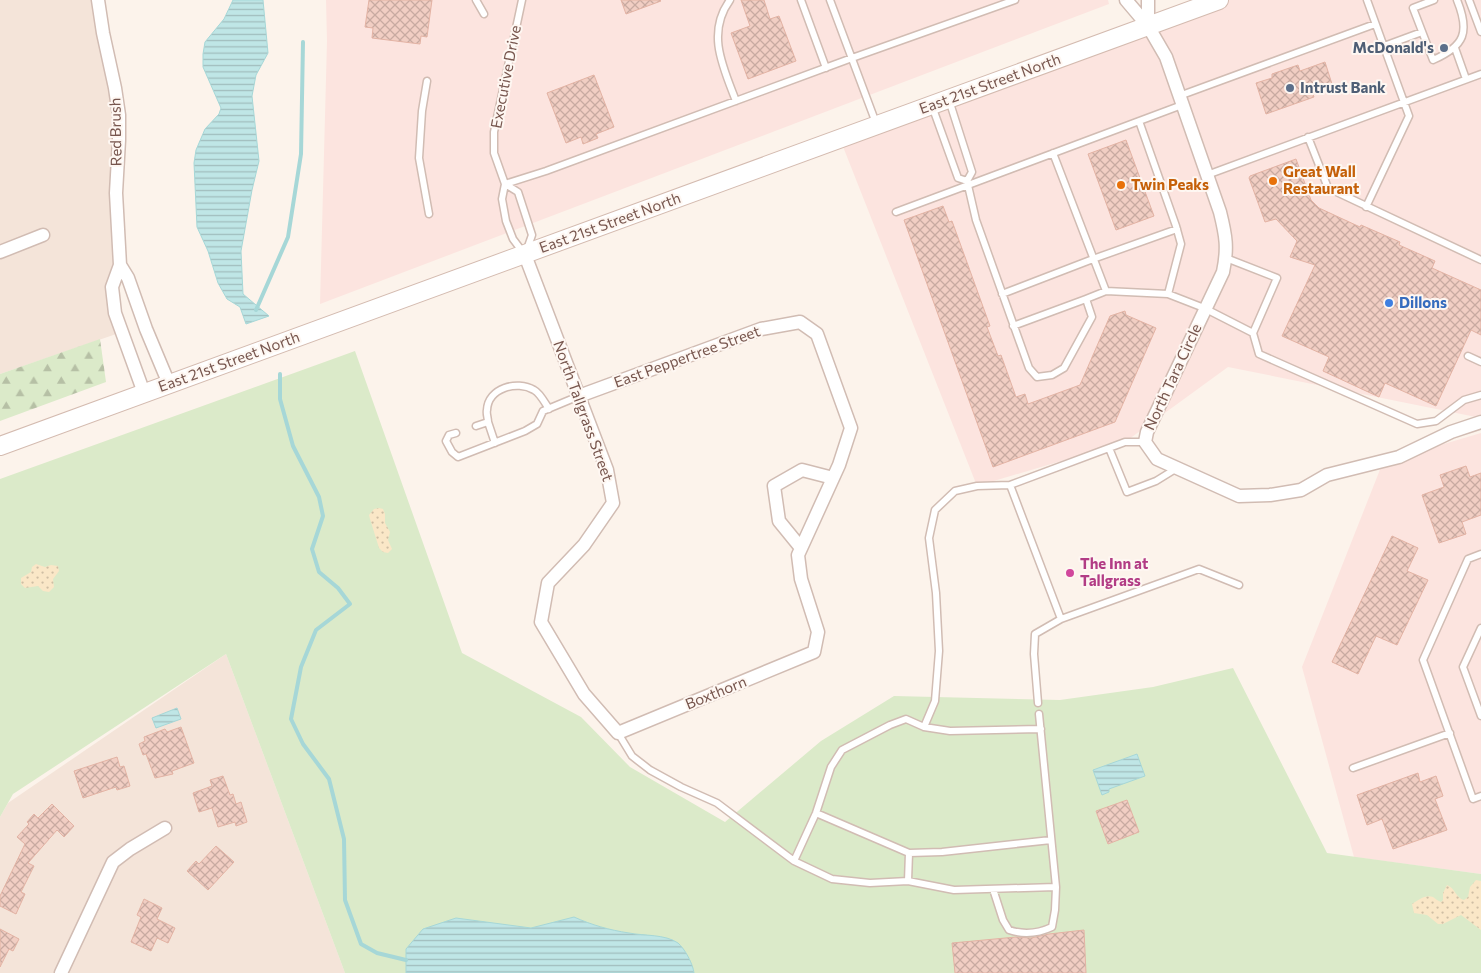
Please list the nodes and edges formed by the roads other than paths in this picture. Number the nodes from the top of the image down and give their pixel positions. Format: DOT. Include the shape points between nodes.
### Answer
graph roads {
  1 [pos="98,0"];
  2 [pos="476,0"];
  3 [pos="522,0"];
  4 [pos="730,0"];
  5 [pos="801,0"];
  6 [pos="830,0"];
  7 [pos="1015,0"];
  8 [pos="1126,0"];
  9 [pos="1148,0"];
  10 [pos="1219,0"];
  11 [pos="1367,0"];
  12 [pos="1434,0"];
  13 [pos="1458,0"];
  14 [pos="1469,0"];
  15 [pos="484,14"];
  16 [pos="1376,24"];
  17 [pos="1148,26"];
  18 [pos="1422,32"];
  19 [pos="1481,32"];
  20 [pos="1384,46"];
  21 [pos="1455,48"];
  22 [pos="852,58"];
  23 [pos="826,68"];
  24 [pos="1481,74"];
  25 [pos="1466,79"];
  26 [pos="428,81"];
  27 [pos="949,99"];
  28 [pos="1181,100"];
  29 [pos="736,101"];
  30 [pos="1404,102"];
  31 [pos="932,106"];
  32 [pos="1139,121"];
  33 [pos="877,125"];
  34 [pos="1308,137"];
  35 [pos="1052,153"];
  36 [pos="1207,175"];
  37 [pos="968,183"];
  38 [pos="505,184"];
  39 [pos="1366,207"];
  40 [pos="896,212"];
  41 [pos="429,214"];
  42 [pos="1177,229"];
  43 [pos="43,235"];
  44 [pos="0,252"];
  45 [pos="525,254"];
  46 [pos="1093,258"];
  47 [pos="1226,258"];
  48 [pos="1481,260"];
  49 [pos="120,265"];
  50 [pos="1106,292"];
  51 [pos="1002,294"];
  52 [pos="1168,294"];
  53 [pos="1086,299"];
  54 [pos="1204,308"];
  55 [pos="1013,326"];
  56 [pos="1253,333"];
  57 [pos="1468,356"];
  58 [pos="1481,362"];
  59 [pos="169,384"];
  60 [pos="144,393"];
  61 [pos="1481,395"];
  62 [pos="579,396"];
  63 [pos="549,408"];
  64 [pos="488,422"];
  65 [pos="1481,422"];
  66 [pos="476,426"];
  67 [pos="456,433"];
  68 [pos="1145,442"];
  69 [pos="495,443"];
  70 [pos="0,446"];
  71 [pos="1109,448"];
  72 [pos="1177,468"];
  73 [pos="833,478"];
  74 [pos="1010,485"];
  75 [pos="801,548"];
  76 [pos="1481,554"];
  77 [pos="1238,585"];
  78 [pos="1061,619"];
  79 [pos="1481,628"];
  80 [pos="1038,703"];
  81 [pos="1039,714"];
  82 [pos="1481,716"];
  83 [pos="924,727"];
  84 [pos="1041,729"];
  85 [pos="618,733"];
  86 [pos="1450,733"];
  87 [pos="1353,768"];
  88 [pos="1481,796"];
  89 [pos="816,813"];
  90 [pos="165,828"];
  91 [pos="1052,840"];
  92 [pos="909,853"];
  93 [pos="794,861"];
  94 [pos="908,882"];
  95 [pos="1056,887"];
  96 [pos="993,889"];
  97 [pos="61,973"];
  1 -- 49 [label="street, Red Brush" via="118,115 116,193"];
  2 -- 15 [label="lane"];
  3 -- 38 [label="lane, Executive Drive" via="494,132 494,153"];
  4 -- 29 [label="lane" via="717,26 717,41"];
  5 -- 23 [label="lane"];
  6 -- 22 [label="lane"];
  7 -- 22 [label="lane"];
  8 -- 17 [label="street, North Tara Circle"];
  9 -- 17 [label="street"];
  10 -- 17 [label="main road, East 21st Street North"];
  11 -- 16 [label="lane"];
  12 -- 18 [label="lane" via="1413,8"];
  13 -- 21 [label="lane" via="1465,23"];
  14 -- 19 [label="lane"];
  16 -- 20 [label="lane"];
  16 -- 28 [label="lane"];
  17 -- 27 [label="main road, East 21st Street North"];
  17 -- 28 [label="street, North Tara Circle" via="1166,57"];
  18 -- 20 [label="lane"];
  18 -- 21 [label="lane" via="1433,60"];
  20 -- 30 [label="lane"];
  21 -- 25 [label="lane"];
  22 -- 23 [label="lane"];
  22 -- 33 [label="lane"];
  23 -- 29 [label="lane"];
  24 -- 25 [label="lane"];
  25 -- 30 [label="lane"];
  26 -- 41 [label="lane" via="418,158"];
  27 -- 31 [label="main road, East 21st Street North"];
  27 -- 37 [label="lane" via="972,172"];
  28 -- 32 [label="lane"];
  28 -- 36 [label="street, North Tara Circle"];
  29 -- 38 [label="lane"];
  30 -- 34 [label="lane"];
  30 -- 39 [label="lane" via="1409,116"];
  31 -- 33 [label="main road, East 21st Street North"];
  31 -- 37 [label="lane" via="958,178"];
  32 -- 35 [label="lane"];
  32 -- 42 [label="lane"];
  33 -- 45 [label="main road, East 21st Street North"];
  34 -- 36 [label="lane"];
  34 -- 39 [label="lane" via="1328,188"];
  35 -- 37 [label="lane"];
  35 -- 46 [label="lane"];
  36 -- 47 [label="street, North Tara Circle" via="1226,238"];
  37 -- 40 [label="lane"];
  37 -- 51 [label="lane" via="976,220"];
  38 -- 45 [label="lane, Executive Drive" via="502,199 506,221 513,239"];
  38 -- 45 [label="lane, Executive Drive" via="518,192 532,235"];
  39 -- 48 [label="lane"];
  42 -- 46 [label="lane"];
  42 -- 52 [label="lane" via="1181,244"];
  43 -- 44 [label="street"];
  45 -- 59 [label="main road, East 21st Street North"];
  45 -- 62 [label="street, North Tallgrass Street"];
  46 -- 50 [label="lane"];
  46 -- 51 [label="lane"];
  47 -- 54 [label="street, North Tara Circle" via="1223,272"];
  47 -- 56 [label="lane" via="1277,278"];
  49 -- 59 [label="street, Red Brush"];
  49 -- 60 [label="street, Red Brush" via="112,288 115,313"];
  50 -- 52 [label="lane"];
  50 -- 53 [label="lane"];
  51 -- 55 [label="lane"];
  52 -- 54 [label="lane"];
  53 -- 55 [label="lane"];
  53 -- 55 [label="lane" via="1092,317 1064,368 1052,375 1037,377 1029,368"];
  54 -- 56 [label="lane"];
  54 -- 68 [label="street, North Tara Circle"];
  56 -- 61 [label="lane" via="1259,354 1417,424 1436,421 1464,400"];
  57 -- 58 [label="lane"];
  59 -- 60 [label="main road, East 21st Street North"];
  60 -- 70 [label="main road, East 21st Street North"];
  62 -- 63 [label="lane"];
  62 -- 73 [label="street, East Peppertree Street" via="761,329 800,322 817,334 851,428"];
  62 -- 85 [label="street, North Tallgrass Street" via="607,470 613,503 584,545 548,582 541,622 584,694"];
  63 -- 64 [label="lane" via="535,390 518,385 503,388 493,395 486,408"];
  63 -- 69 [label="lane" via="543,411 537,424"];
  64 -- 66 [label="lane"];
  64 -- 69 [label="lane"];
  65 -- 72 [label="street, North Tara Circle" via="1451,432 1399,457 1327,475 1301,490 1270,496 1239,496"];
  67 -- 69 [label="lane" via="449,435 446,441 458,457"];
  68 -- 71 [label="lane" via="1125,442"];
  68 -- 72 [label="street, North Tara Circle" via="1157,459"];
  71 -- 72 [label="lane" via="1127,492 1156,481"];
  71 -- 74 [label="lane"];
  73 -- 75 [label="street"];
  73 -- 75 [label="street" via="802,470 774,486 780,521"];
  74 -- 78 [label="lane"];
  74 -- 83 [label="lane" via="976,486 955,491 935,510 929,538 939,650 935,701"];
  75 -- 85 [label="street, Boxthorn" via="798,555 801,579 818,632 814,652"];
  76 -- 86 [label="lane" via="1468,559 1423,660"];
  77 -- 78 [label="lane" via="1199,569"];
  78 -- 80 [label="lane" via="1035,634"];
  79 -- 82 [label="lane" via="1463,667"];
  81 -- 84 [label="lane"];
  83 -- 84 [label="lane" via="950,731"];
  83 -- 89 [label="lane" via="906,720 842,750 831,767"];
  84 -- 91 [label="lane"];
  85 -- 93 [label="lane" via="632,756 650,770 717,803"];
  86 -- 87 [label="lane"];
  86 -- 88 [label="lane" via="1473,799"];
  89 -- 92 [label="lane"];
  89 -- 93 [label="lane"];
  90 -- 97 [label="street" via="113,862"];
  91 -- 92 [label="lane"];
  91 -- 95 [label="lane"];
  92 -- 94 [label="lane"];
  93 -- 94 [label="lane" via="832,878 870,883"];
  94 -- 96 [label="lane" via="954,890"];
  95 -- 96 [label="lane"];
  95 -- 96 [label="lane" via="1052,926 1041,932 1020,934 1009,930"];
}
